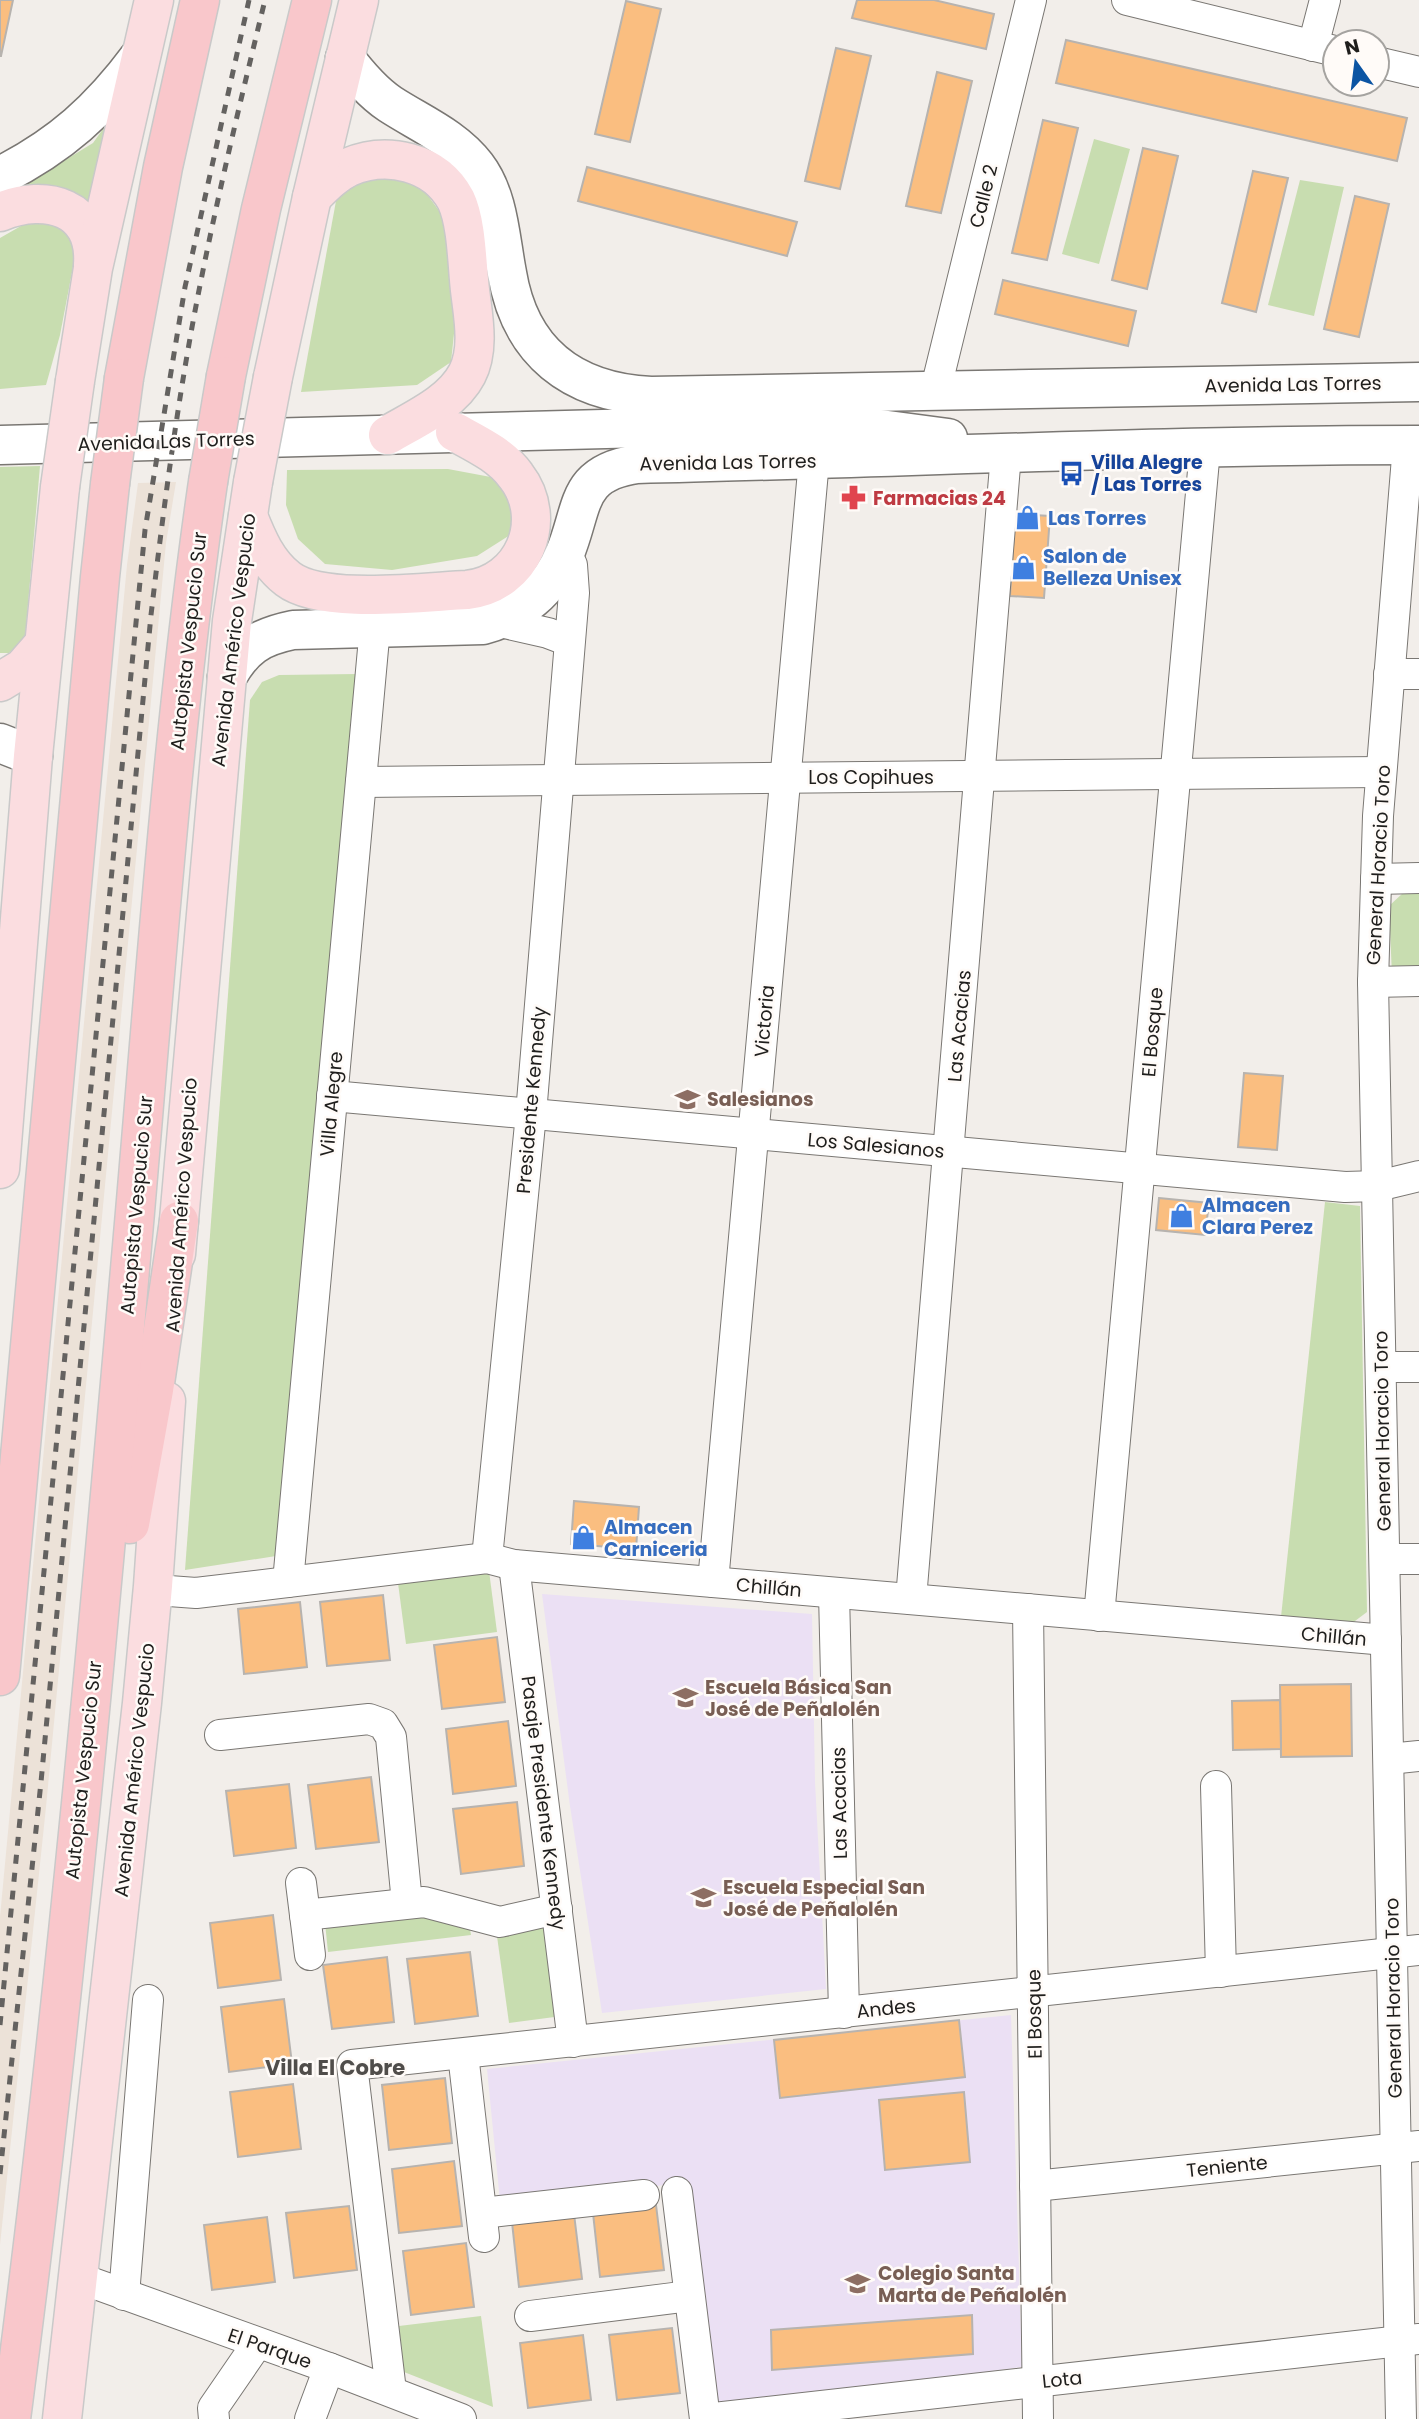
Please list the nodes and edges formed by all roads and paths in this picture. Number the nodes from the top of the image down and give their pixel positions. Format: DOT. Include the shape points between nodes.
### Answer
graph roads {
  1 [pos="154,0"];
  2 [pos="200,0"];
  3 [pos="312,0"];
  4 [pos="359,0"];
  5 [pos="1031,0"];
  6 [pos="1127,0"];
  7 [pos="1325,0"];
  8 [pos="1324,28"];
  9 [pos="1321,48"];
  10 [pos="140,56"];
  11 [pos="345,58"];
  12 [pos="1391,65"];
  13 [pos="1419,72"];
  14 [pos="0,176"];
  15 [pos="312,197"];
  16 [pos="0,212"];
  17 [pos="93,268"];
  18 [pos="1414,382"];
  19 [pos="998,391"];
  20 [pos="935,392"];
  21 [pos="835,423"];
  22 [pos="455,432"];
  23 [pos="388,435"];
  24 [pos="0,445"];
  25 [pos="1413,445"];
  26 [pos="1206,449"];
  27 [pos="1023,452"];
  28 [pos="814,460"];
  29 [pos="251,499"];
  30 [pos="566,552"];
  31 [pos="496,621"];
  32 [pos="375,626"];
  33 [pos="569,641"];
  34 [pos="43,645"];
  35 [pos="1389,674"];
  36 [pos="1419,674"];
  37 [pos="226,677"];
  38 [pos="0,682"];
  39 [pos="9,748"];
  40 [pos="1381,772"];
  41 [pos="1176,774"];
  42 [pos="981,776"];
  43 [pos="786,778"];
  44 [pos="558,780"];
  45 [pos="361,782"];
  46 [pos="1419,878"];
  47 [pos="1376,879"];
  48 [pos="1419,981"];
  49 [pos="1373,982"];
  50 [pos="332,1096"];
  51 [pos="531,1114"];
  52 [pos="2,1131"];
  53 [pos="753,1134"];
  54 [pos="949,1152"];
  55 [pos="0,1169"];
  56 [pos="1140,1169"];
  57 [pos="1419,1176"];
  58 [pos="1378,1186"];
  59 [pos="178,1221"];
  60 [pos="1381,1367"];
  61 [pos="1419,1367"];
  62 [pos="1385,1559"];
  63 [pos="1419,1559"];
  64 [pos="501,1562"];
  65 [pos="288,1582"];
  66 [pos="713,1582"];
  67 [pos="153,1586"];
  68 [pos="834,1593"];
  69 [pos="911,1599"];
  70 [pos="1028,1609"];
  71 [pos="1099,1616"];
  72 [pos="1386,1640"];
  73 [pos="0,1676"];
  74 [pos="220,1735"];
  75 [pos="1419,1756"];
  76 [pos="1389,1759"];
  77 [pos="1216,1786"];
  78 [pos="78,1823"];
  79 [pos="301,1883"];
  80 [pos="407,1903"];
  81 [pos="557,1909"];
  82 [pos="305,1915"];
  83 [pos="1405,1951"];
  84 [pos="310,1955"];
  85 [pos="1221,1972"];
  86 [pos="1034,1993"];
  87 [pos="148,2000"];
  88 [pos="844,2013"];
  89 [pos="573,2042"];
  90 [pos="463,2054"];
  91 [pos="1407,2147"];
  92 [pos="1035,2186"];
  93 [pos="677,2192"];
  94 [pos="644,2195"];
  95 [pos="79,2278"];
  96 [pos="124,2295"];
  97 [pos="689,2296"];
  98 [pos="530,2316"];
  99 [pos="1409,2340"];
  100 [pos="257,2343"];
  101 [pos="329,2368"];
  102 [pos="1038,2382"];
  103 [pos="391,2391"];
  104 [pos="450,2417"];
  105 [pos="11,2419"];
  106 [pos="62,2419"];
  107 [pos="214,2419"];
  108 [pos="310,2419"];
  109 [pos="705,2419"];
  110 [pos="1038,2419"];
  111 [pos="1401,2419"];
  1 -- 10 [label="main road"];
  2 -- 73 [label="highway, bridge" via="163,167 124,378 110,484"];
  3 -- 78 [label="highway, Autopista Vespucio Sur, bridge" via="226,376 185,649"];
  4 -- 11 [label="main road, Avenida Américo Vespucio"];
  5 -- 20 [label="street, Calle 2"];
  6 -- 9 [label="street"];
  7 -- 8 [label="street"];
  10 -- 14 [label="main road" via="80,124"];
  10 -- 17 [label="main road"];
  11 -- 15 [label="main road, Avenida Américo Vespucio"];
  11 -- 20 [label="main road, Avenida Las Torres" via="379,96 437,132 475,165 492,195 507,277 520,317 538,349 566,373 600,388 642,396"];
  12 -- 13 [label="street"];
  15 -- 23 [label="main road" via="347,168 394,160 436,176 459,209 473,318 471,363 451,394"];
  15 -- 29 [label="main road, Avenida Américo Vespucio, bridge"];
  16 -- 17 [label="main road" via="34,203 69,211 88,233"];
  17 -- 34 [label="main road, bridge" via="60,487"];
  18 -- 19 [label="main road, Avenida Las Torres"];
  18 -- 25 [label="main road" via="1398,403 1397,415"];
  19 -- 20 [label="main road, Avenida Las Torres"];
  19 -- 21 [label="main road, Avenida Las Torres"];
  21 -- 22 [label="main road, Avenida Las Torres"];
  21 -- 27 [label="main road, Avenida Las Torres"];
  22 -- 23 [label="main road, Avenida Las Torres"];
  22 -- 29 [label="main road" via="511,470 531,507 532,524 524,552 506,575 486,586 349,594 312,590 291,581 264,552"];
  23 -- 24 [label="main road, Avenida Las Torres"];
  25 -- 26 [label="main road, Avenida Las Torres"];
  25 -- 35 [label="street, General Horacio Toro"];
  26 -- 27 [label="main road, Avenida Las Torres"];
  26 -- 41 [label="street, El Bosque"];
  27 -- 28 [label="main road, Avenida Las Torres"];
  27 -- 42 [label="street, Las Acacias"];
  28 -- 30 [label="main road, Avenida Las Torres" via="622,466 596,481 582,498"];
  28 -- 43 [label="street, Victoria"];
  29 -- 37 [label="main road, Avenida Américo Vespucio"];
  30 -- 31 [label="main road, Avenida Las Torres" via="535,597"];
  30 -- 33 [label="street, Presidente Kennedy" via="574,583"];
  31 -- 32 [label="main road, Avenida Las Torres"];
  31 -- 33 [label="street"];
  32 -- 37 [label="main road, Avenida Las Torres" via="278,633 247,648"];
  32 -- 45 [label="street, Villa Alegre"];
  33 -- 44 [label="street, Presidente Kennedy"];
  34 -- 38 [label="main road" via="23,668"];
  34 -- 39 [label="main road"];
  35 -- 36 [label="street"];
  35 -- 40 [label="street, General Horacio Toro"];
  37 -- 59 [label="main road, Avenida Américo Vespucio"];
  39 -- 52 [label="main road"];
  40 -- 41 [label="street, Los Copihues"];
  40 -- 47 [label="street, General Horacio Toro"];
  41 -- 42 [label="street, Los Copihues"];
  41 -- 56 [label="street, El Bosque"];
  42 -- 43 [label="street, Los Copihues"];
  42 -- 54 [label="street, Las Acacias"];
  43 -- 44 [label="street, Los Copihues"];
  43 -- 53 [label="street, Victoria"];
  44 -- 45 [label="street, Los Copihues"];
  44 -- 51 [label="street, Presidente Kennedy"];
  45 -- 50 [label="street, Villa Alegre"];
  46 -- 47 [label="street"];
  47 -- 49 [label="street, General Horacio Toro"];
  48 -- 49 [label="street"];
  49 -- 58 [label="street, General Horacio Toro"];
  50 -- 51 [label="street, Los Salesianos"];
  50 -- 65 [label="street, Villa Alegre"];
  51 -- 53 [label="street, Los Salesianos"];
  51 -- 64 [label="street, Presidente Kennedy"];
  52 -- 55 [label="main road"];
  53 -- 54 [label="street, Los Salesianos"];
  53 -- 66 [label="street, Victoria"];
  54 -- 56 [label="street, Los Salesianos"];
  54 -- 69 [label="street, Las Acacias"];
  56 -- 58 [label="street, Los Salesianos"];
  56 -- 71 [label="street, El Bosque"];
  57 -- 58 [label="street, Los Salesianos"];
  58 -- 60 [label="street, General Horacio Toro"];
  59 -- 67 [label="main road, Avenida Américo Vespucio"];
  59 -- 78 [label="highway" via="154,1390"];
  60 -- 61 [label="street"];
  60 -- 62 [label="street, General Horacio Toro"];
  62 -- 63 [label="street"];
  62 -- 72 [label="street, General Horacio Toro"];
  64 -- 65 [label="street, Chillán"];
  64 -- 66 [label="street, Chillán"];
  64 -- 81 [label="street, Pasaje Presidente Kennedy"];
  65 -- 67 [label="street, Chillán" via="197,1593"];
  66 -- 68 [label="street, Chillán"];
  67 -- 95 [label="main road, Avenida Américo Vespucio"];
  68 -- 69 [label="street, Chillán"];
  68 -- 88 [label="street, Las Acacias"];
  69 -- 70 [label="street, Chillán"];
  70 -- 71 [label="street, Chillán"];
  70 -- 86 [label="street, El Bosque"];
  71 -- 72 [label="street, Chillán"];
  72 -- 76 [label="street, General Horacio Toro"];
  74 -- 80 [label="street" via="369,1718 383,1724 391,1737"];
  75 -- 76 [label="street"];
  76 -- 83 [label="street, General Horacio Toro"];
  77 -- 85 [label="street"];
  78 -- 105 [label="highway, Autopista Vespucio Sur"];
  79 -- 82 [label="street"];
  80 -- 81 [label="street" via="424,1902 499,1922"];
  80 -- 82 [label="street"];
  81 -- 89 [label="street, Pasaje Presidente Kennedy"];
  82 -- 84 [label="street"];
  83 -- 85 [label="street, Andes"];
  83 -- 91 [label="street, General Horacio Toro"];
  85 -- 86 [label="street, Andes"];
  86 -- 88 [label="street, Andes"];
  86 -- 92 [label="street, El Bosque"];
  87 -- 96 [label="street"];
  88 -- 89 [label="street, Andes"];
  89 -- 90 [label="street, Andes"];
  90 -- 94 [label="street" via="483,2225"];
  90 -- 103 [label="street, Andes" via="352,2065"];
  91 -- 92 [label="street, Teniente"];
  91 -- 99 [label="street, General Horacio Toro"];
  92 -- 102 [label="street, El Bosque"];
  93 -- 97 [label="street"];
  95 -- 96 [label="street, El Parque"];
  95 -- 106 [label="main road, Avenida Américo Vespucio"];
  96 -- 100 [label="street, El Parque"];
  97 -- 98 [label="street"];
  97 -- 109 [label="street"];
  99 -- 102 [label="street, Lota"];
  99 -- 111 [label="street, General Horacio Toro"];
  100 -- 101 [label="street, El Parque"];
  100 -- 107 [label="street" via="213,2408"];
  101 -- 103 [label="street, El Parque"];
  101 -- 108 [label="street"];
  102 -- 109 [label="street, Lota"];
  102 -- 110 [label="street, El Bosque"];
  103 -- 104 [label="street, El Parque"];
}
